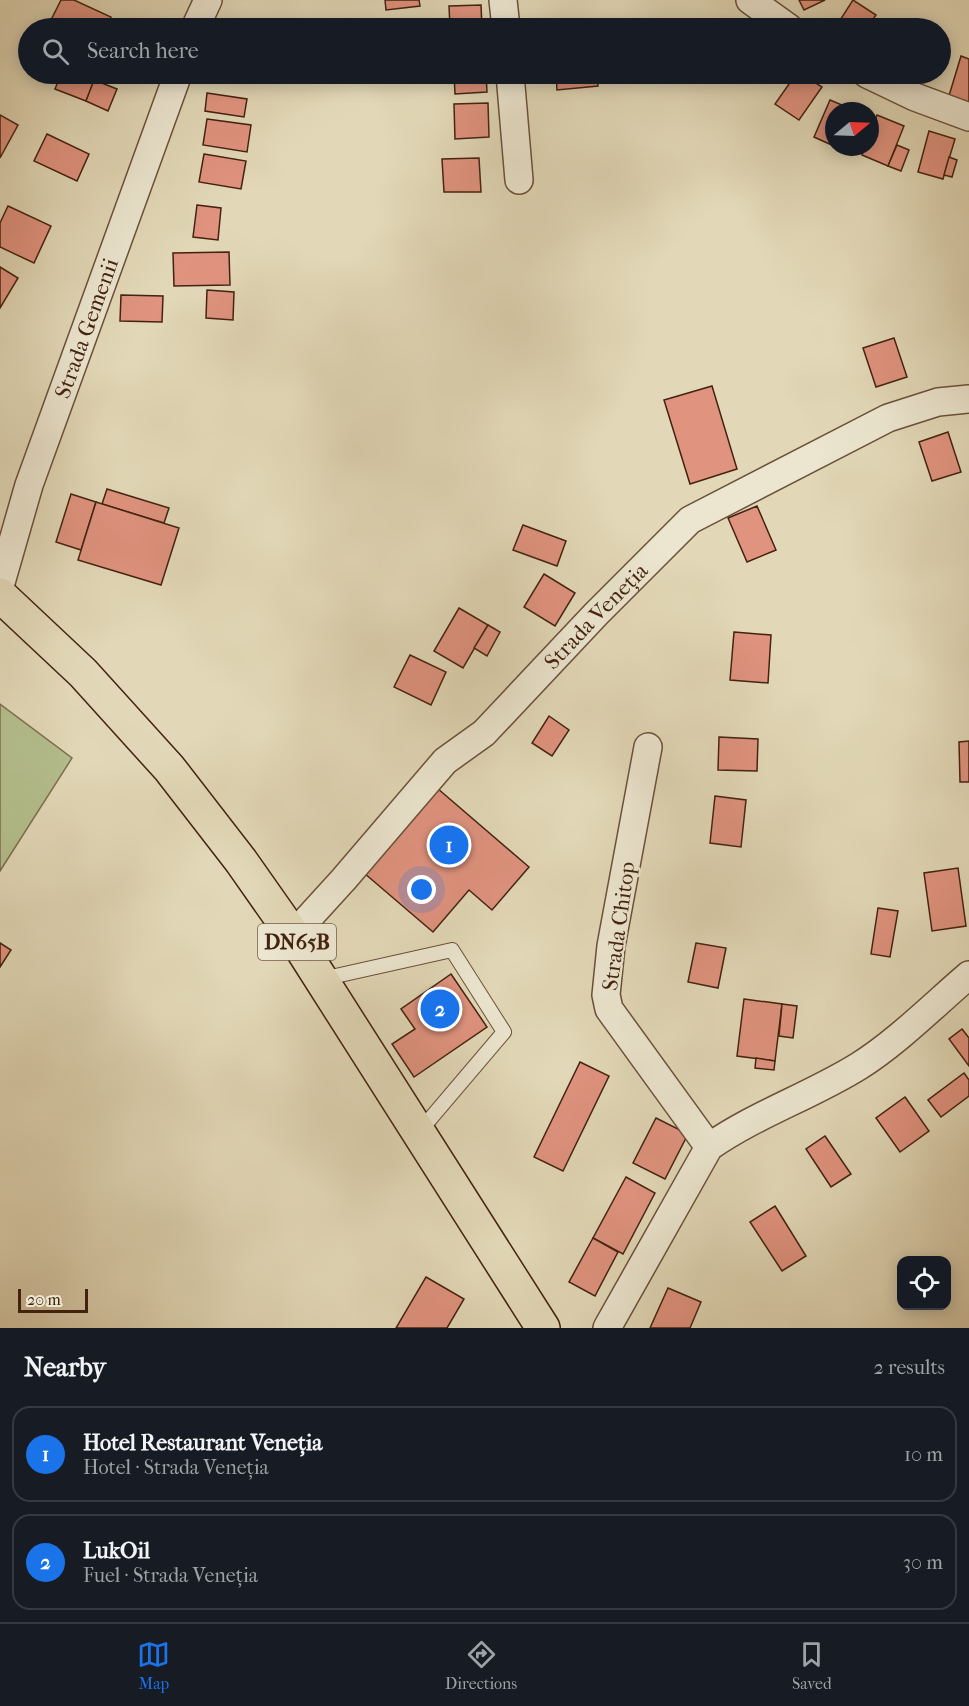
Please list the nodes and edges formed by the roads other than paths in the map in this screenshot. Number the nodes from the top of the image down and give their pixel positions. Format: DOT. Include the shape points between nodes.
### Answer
graph roads {
  1 [pos="208,0"];
  2 [pos="503,0"];
  3 [pos="750,0"];
  4 [pos="200,18"];
  5 [pos="505,18"];
  6 [pos="775,18"];
  7 [pos="174,84"];
  8 [pos="511,84"];
  9 [pos="888,84"];
  10 [pos="969,117"];
  11 [pos="519,180"];
  12 [pos="969,399"];
  13 [pos="0,586"];
  14 [pos="0,595"];
  15 [pos="648,747"];
  16 [pos="293,935"];
  17 [pos="969,975"];
  18 [pos="321,979"];
  19 [pos="419,1132"];
  20 [pos="709,1147"];
  21 [pos="543,1328"];
  22 [pos="607,1328"];
  1 -- 4 [label="street"];
  2 -- 5 [label="street"];
  3 -- 6 [label="street"];
  7 -- 13 [label="street, Strada Gemenii" via="29,485"];
  8 -- 11 [label="street"];
  9 -- 10 [label="street"];
  12 -- 16 [label="street, Strada Veneția" via="938,402 888,418 690,520 484,733 445,761"];
  14 -- 16 [label="main road, DN65B" via="83,673 169,768"];
  15 -- 20 [label="street, Strada Chitop" via="606,995 609,1009"];
  16 -- 18 [label="main road, DN65B"];
  17 -- 20 [label="street" via="860,1065 733,1130"];
  18 -- 19 [label="main road, DN65B"];
  18 -- 19 [label="lane" via="452,950 504,1032"];
  19 -- 21 [label="main road, DN65B"];
  20 -- 22 [label="street"];
}
